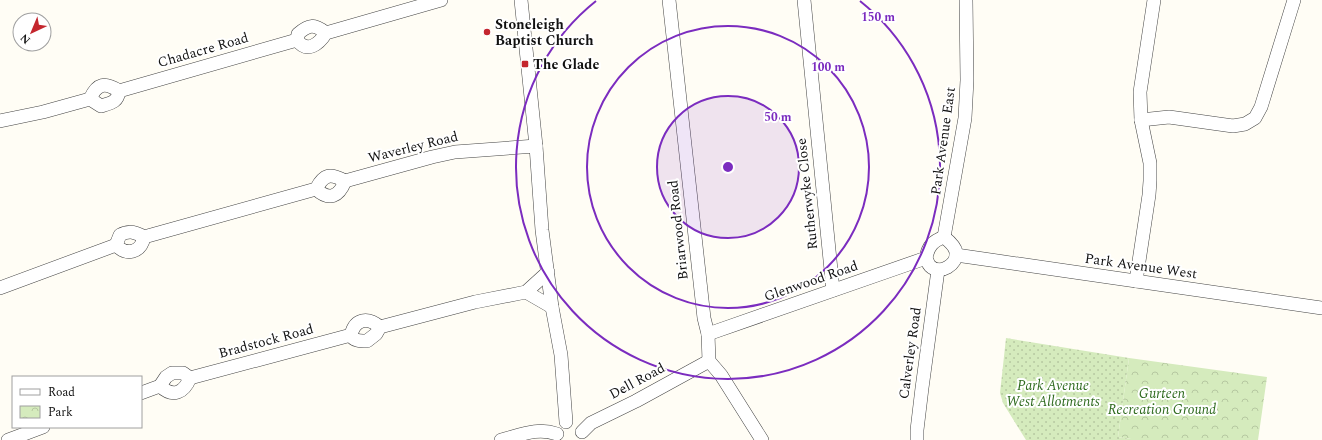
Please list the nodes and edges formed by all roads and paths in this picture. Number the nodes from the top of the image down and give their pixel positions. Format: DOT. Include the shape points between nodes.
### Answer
graph roads {
  1 [pos="441,0"];
  2 [pos="521,0"];
  3 [pos="669,0"];
  4 [pos="804,0"];
  5 [pos="966,0"];
  6 [pos="1154,0"];
  7 [pos="1294,0"];
  8 [pos="326,33"];
  9 [pos="296,40"];
  10 [pos="1141,120"];
  11 [pos="0,121"];
  12 [pos="536,146"];
  13 [pos="345,181"];
  14 [pos="316,189"];
  15 [pos="944,237"];
  16 [pos="956,255"];
  17 [pos="926,258"];
  18 [pos="938,270"];
  19 [pos="548,272"];
  20 [pos="1136,281"];
  21 [pos="0,288"];
  22 [pos="833,290"];
  23 [pos="526,292"];
  24 [pos="552,307"];
  25 [pos="1322,308"];
  26 [pos="380,327"];
  27 [pos="708,334"];
  28 [pos="350,335"];
  29 [pos="709,361"];
  30 [pos="190,378"];
  31 [pos="160,386"];
  32 [pos="142,392"];
  33 [pos="566,422"];
  34 [pos="40,428"];
  35 [pos="581,436"];
  36 [pos="558,437"];
  37 [pos="8,440"];
  38 [pos="501,440"];
  39 [pos="762,440"];
  40 [pos="917,440"];
  1 -- 8 [label="street"];
  2 -- 12 [label="street"];
  3 -- 27 [label="street, Briarwood Road" via="704,318"];
  4 -- 22 [label="street, Rutherwyke Close"];
  5 -- 15 [label="street, Park Avenue East" via="968,80 965,118"];
  6 -- 10 [label="street" via="1140,92"];
  7 -- 10 [label="street" via="1261,107 1255,118 1245,124 1233,126 1169,117"];
  8 -- 9 [label="street" via="319,43 313,46 300,45"];
  8 -- 9 [label="street" via="315,26 308,26 298,34"];
  9 -- 11 [label="street, Chadacre Road" via="119,91 105,85 97,88 90,99"];
  10 -- 20 [label="street" via="1150,163 1150,180"];
  12 -- 13 [label="street, Waverley Road" via="455,152"];
  12 -- 19 [label="street"];
  13 -- 14 [label="street, Waverley Road" via="328,176 323,178"];
  13 -- 14 [label="street" via="343,188 333,196 321,194"];
  14 -- 21 [label="street, Waverley Road" via="144,237 138,233 128,232 120,235 116,245"];
  15 -- 16 [label="street" via="956,250"];
  15 -- 17 [label="street" via="931,244"];
  16 -- 18 [label="street" via="952,264 946,269"];
  16 -- 20 [label="street, Park Avenue West"];
  17 -- 18 [label="street" via="930,266"];
  17 -- 22 [label="street, Glenwood Road"];
  18 -- 40 [label="street, Calverley Road"];
  19 -- 23 [label="street"];
  19 -- 24 [label="street"];
  20 -- 25 [label="street, Park Avenue West"];
  22 -- 27 [label="street, Glenwood Road"];
  23 -- 24 [label="street"];
  23 -- 26 [label="street" via="475,302"];
  24 -- 33 [label="street" via="561,355"];
  26 -- 28 [label="street" via="367,341 356,340"];
  26 -- 28 [label="street" via="372,321 358,322"];
  27 -- 29 [label="street, Briarwood Road"];
  28 -- 30 [label="street, Bradstock Road"];
  29 -- 35 [label="street, Dell Road" via="591,423"];
  29 -- 39 [label="street" via="721,375"];
  30 -- 31 [label="street, Bradstock Road" via="183,373 172,373"];
  30 -- 31 [label="street" via="188,385 176,393 171,393"];
  31 -- 32 [label="street, Bradstock Road"];
  33 -- 35 [label="street" via="578,424"];
  33 -- 36 [label="street" via="559,426"];
  34 -- 37 [label="street"];
  36 -- 38 [label="street" via="547,430"];
}
